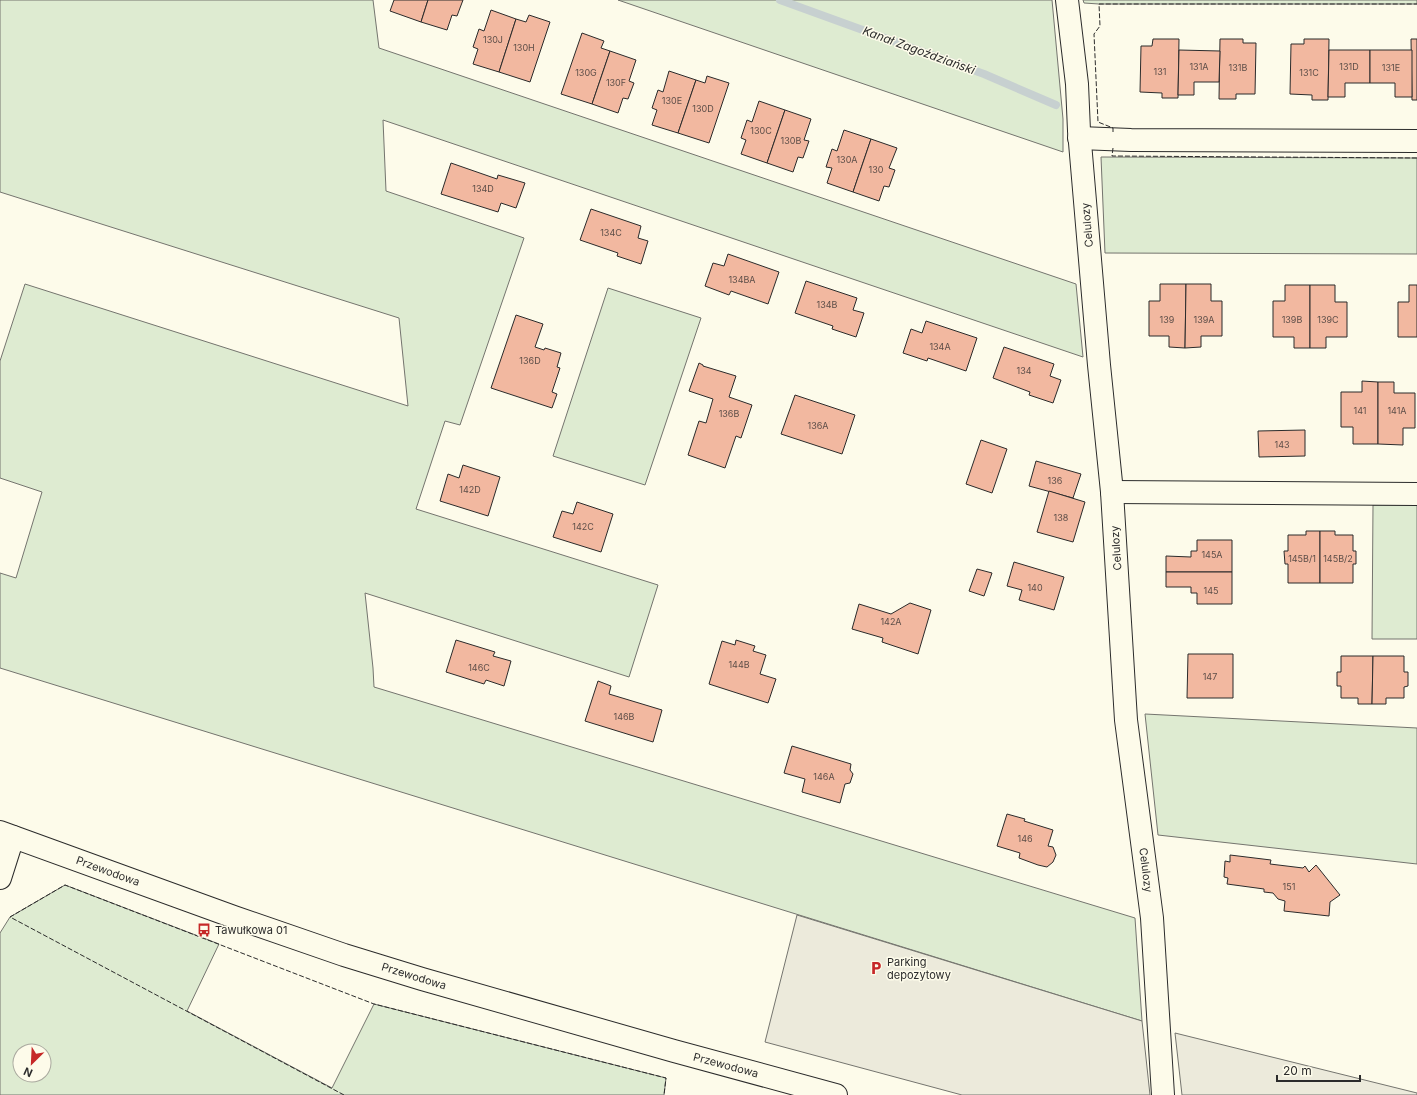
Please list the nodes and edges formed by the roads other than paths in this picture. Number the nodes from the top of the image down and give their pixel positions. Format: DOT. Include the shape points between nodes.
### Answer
graph roads {
  1 [pos="1067,0"];
  2 [pos="1079,127"];
  3 [pos="1417,141"];
  4 [pos="1112,492"];
  5 [pos="1417,494"];
  6 [pos="7,834"];
  7 [pos="0,878"];
  8 [pos="836,1095"];
  9 [pos="1163,1095"];
  1 -- 2 [label="street, Celulozy" via="1077,84"];
  2 -- 3 [label="street" via="1131,140"];
  2 -- 4 [label="street, Celulozy"];
  4 -- 5 [label="street"];
  4 -- 9 [label="street, Celulozy" via="1126,720 1152,918"];
  6 -- 7 [label="street"];
  6 -- 8 [label="street, Przewodowa" via="344,955 659,1047"];
}
